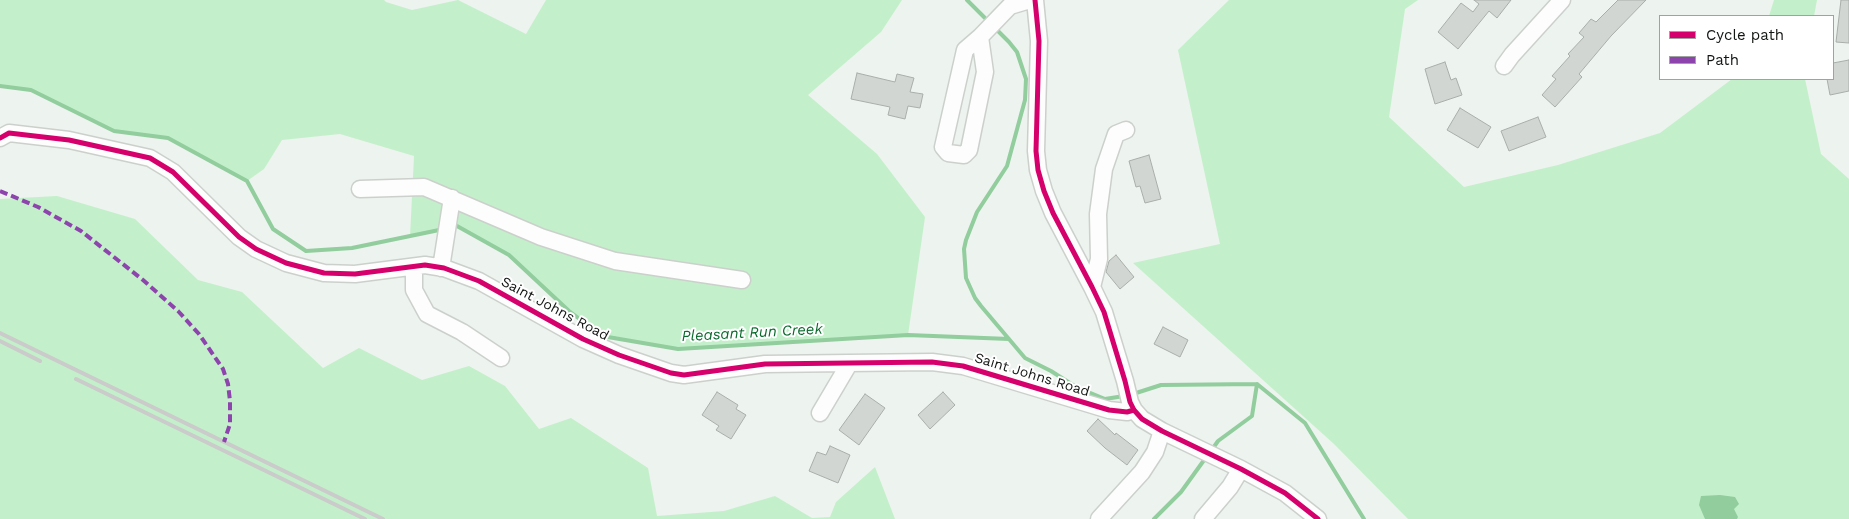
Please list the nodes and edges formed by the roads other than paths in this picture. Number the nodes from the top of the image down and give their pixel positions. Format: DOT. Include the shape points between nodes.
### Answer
graph roads {
  1 [pos="1030,0"];
  2 [pos="1035,0"];
  3 [pos="1562,0"];
  4 [pos="982,35"];
  5 [pos="1504,66"];
  6 [pos="1126,130"];
  7 [pos="0,138"];
  8 [pos="360,189"];
  9 [pos="452,198"];
  10 [pos="414,267"];
  11 [pos="441,268"];
  12 [pos="742,280"];
  13 [pos="1092,287"];
  14 [pos="500,358"];
  15 [pos="849,364"];
  16 [pos="1132,406"];
  17 [pos="820,413"];
  18 [pos="1162,431"];
  19 [pos="1241,468"];
  20 [pos="1098,519"];
  21 [pos="1203,519"];
  22 [pos="1318,519"];
  1 -- 4 [label="street" via="1010,6"];
  2 -- 13 [label="street" via="1038,170 1053,212"];
  3 -- 5 [label="street"];
  4 -- 4 [label="street" via="985,72 969,150 964,155 948,153 943,147 965,50"];
  6 -- 13 [label="street" via="1116,134 1104,169 1098,214 1100,259"];
  7 -- 10 [label="street, Saint Johns Road" via="9,134 69,140 150,158 173,172 251,245 304,269 355,274"];
  8 -- 9 [label="street" via="424,186"];
  9 -- 11 [label="street"];
  9 -- 12 [label="street" via="541,237 615,261"];
  10 -- 11 [label="street, Saint Johns Road"];
  10 -- 14 [label="street" via="414,290 427,314 462,332"];
  11 -- 15 [label="street, Saint Johns Road" via="478,280 583,339 672,373 684,375 765,364"];
  13 -- 16 [label="street" via="1104,312"];
  15 -- 16 [label="street, Saint Johns Road" via="932,362 963,366 1109,410 1127,412"];
  15 -- 17 [label="street"];
  16 -- 18 [label="street" via="1142,419"];
  18 -- 19 [label="street"];
  18 -- 20 [label="street" via="1155,452 1142,472"];
  19 -- 21 [label="street"];
  19 -- 22 [label="street" via="1285,493"];
}
